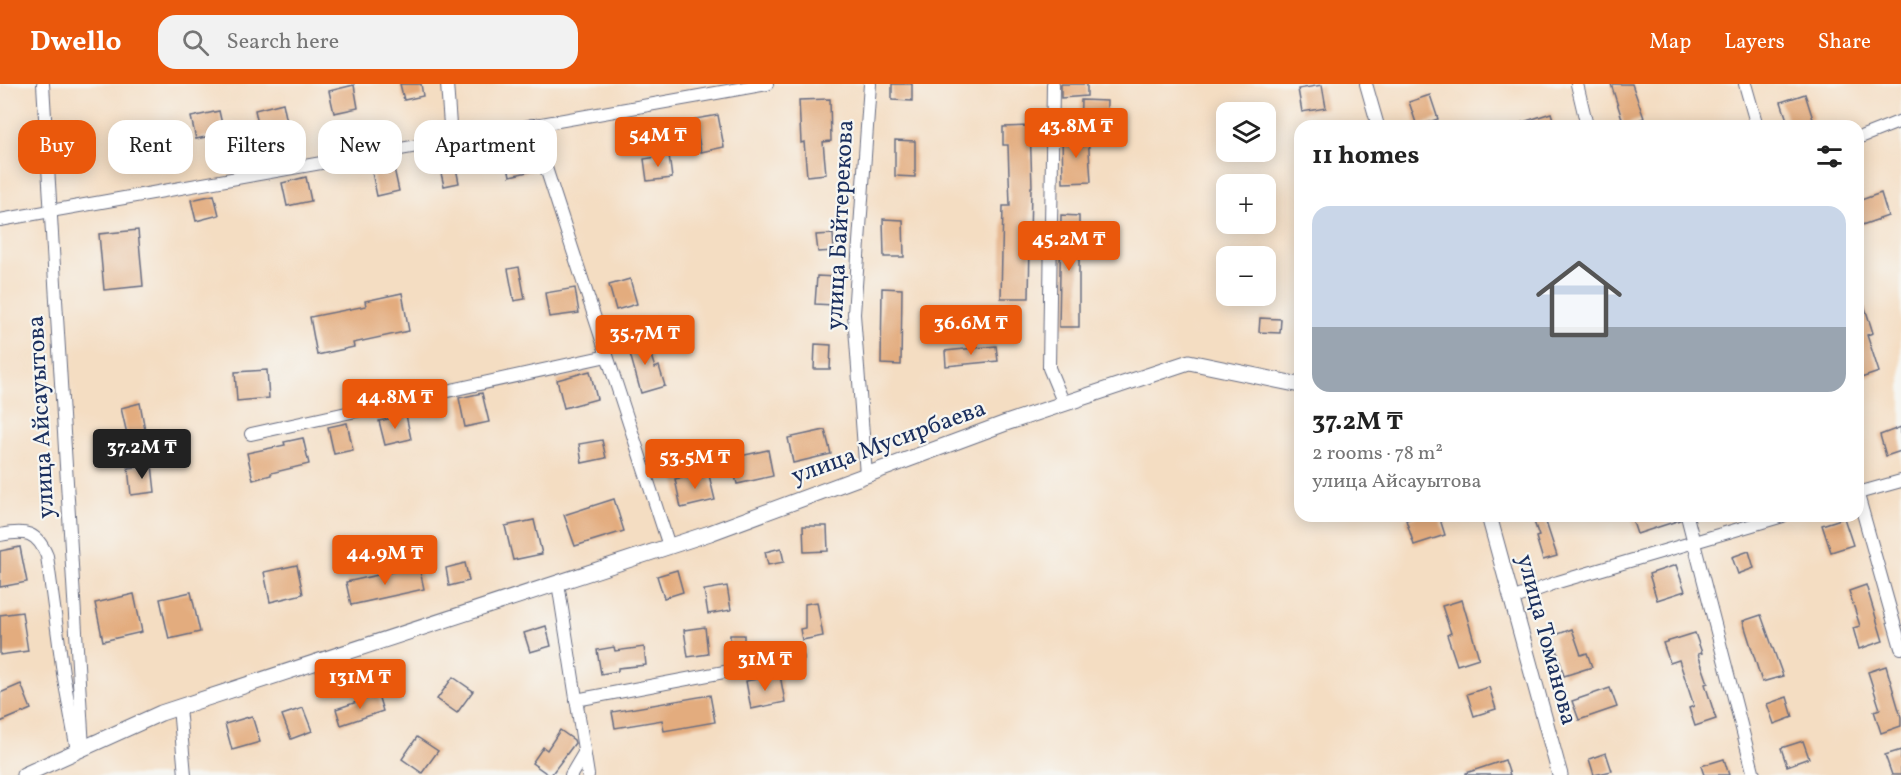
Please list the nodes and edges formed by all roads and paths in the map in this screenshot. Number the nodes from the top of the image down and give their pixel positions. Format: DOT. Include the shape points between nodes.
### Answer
graph roads {
  1 [pos="43,84"];
  2 [pos="447,84"];
  3 [pos="767,84"];
  4 [pos="870,84"];
  5 [pos="1053,84"];
  6 [pos="1366,84"];
  7 [pos="1577,84"];
  8 [pos="1745,84"];
  9 [pos="450,120"];
  10 [pos="1376,120"];
  11 [pos="1586,120"];
  12 [pos="1754,120"];
  13 [pos="557,121"];
  14 [pos="1901,121"];
  15 [pos="1864,136"];
  16 [pos="414,146"];
  17 [pos="548,174"];
  18 [pos="51,210"];
  19 [pos="0,219"];
  20 [pos="607,356"];
  21 [pos="1294,384"];
  22 [pos="1064,404"];
  23 [pos="251,434"];
  24 [pos="866,475"];
  25 [pos="1901,481"];
  26 [pos="1864,492"];
  27 [pos="1864,515"];
  28 [pos="1491,522"];
  29 [pos="1689,522"];
  30 [pos="1763,522"];
  31 [pos="0,535"];
  32 [pos="1694,543"];
  33 [pos="669,546"];
  34 [pos="558,583"];
  35 [pos="1512,599"];
  36 [pos="1901,648"];
  37 [pos="798,658"];
  38 [pos="576,700"];
  39 [pos="179,707"];
  40 [pos="80,749"];
  41 [pos="584,753"];
  42 [pos="47,770"];
  43 [pos="24,775"];
  44 [pos="185,775"];
  45 [pos="571,775"];
  46 [pos="588,775"];
  47 [pos="1560,775"];
  48 [pos="1754,775"];
  1 -- 18 [label="street, улица Айсауытова"];
  2 -- 9 [label="street"];
  3 -- 13 [label="street"];
  4 -- 24 [label="street, улица Байтерекова" via="854,314"];
  5 -- 22 [label="street" via="1049,368"];
  6 -- 10 [label="street"];
  7 -- 11 [label="street"];
  8 -- 12 [label="street"];
  14 -- 15 [label="street"];
  16 -- 18 [label="street"];
  17 -- 20 [label="street"];
  18 -- 19 [label="street"];
  18 -- 40 [label="street, улица Айсауытова"];
  20 -- 23 [label="street"];
  20 -- 33 [label="street"];
  21 -- 22 [label="street, улица Мусирбаева" via="1189,362"];
  22 -- 24 [label="street, улица Мусирбаева"];
  24 -- 33 [label="street, улица Мусирбаева"];
  25 -- 26 [label="street"];
  27 -- 36 [label="street"];
  28 -- 35 [label="street, улица Томанова"];
  29 -- 32 [label="street"];
  30 -- 32 [label="street"];
  31 -- 40 [label="street" via="19,531 35,536 47,556 63,673"];
  32 -- 35 [label="street"];
  32 -- 48 [label="street"];
  33 -- 34 [label="street, улица Мусирбаева"];
  34 -- 38 [label="street"];
  34 -- 39 [label="street, улица Мусирбаева"];
  35 -- 47 [label="street, улица Томанова"];
  37 -- 38 [label="street"];
  38 -- 41 [label="street"];
  39 -- 40 [label="street, улица Мусирбаева"];
  39 -- 44 [label="street"];
  40 -- 42 [label="street, улица Мусирбаева"];
  41 -- 45 [label="street"];
  41 -- 46 [label="street"];
  42 -- 43 [label="street, улица Мусирбаева"];
}
